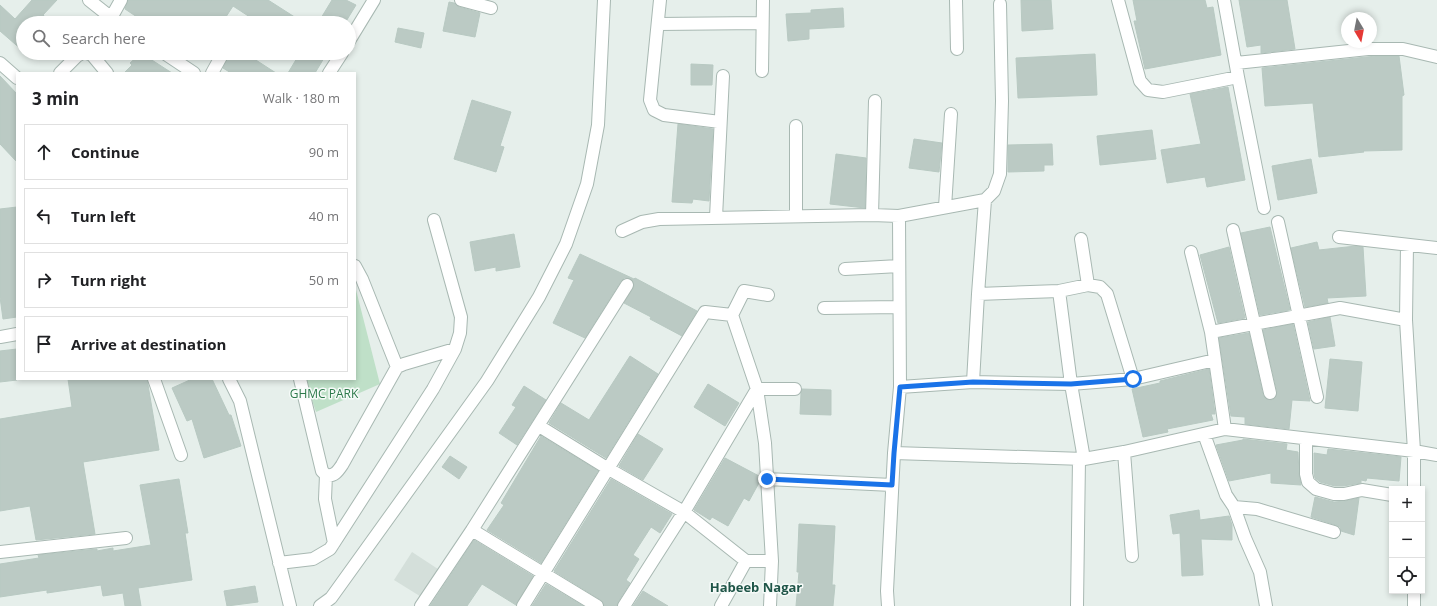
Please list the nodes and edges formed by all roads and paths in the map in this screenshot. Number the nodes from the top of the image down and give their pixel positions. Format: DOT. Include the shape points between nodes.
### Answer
graph roads {
  1 [pos="89,0"];
  2 [pos="121,0"];
  3 [pos="374,0"];
  4 [pos="461,0"];
  5 [pos="604,0"];
  6 [pos="660,0"];
  7 [pos="763,0"];
  8 [pos="956,0"];
  9 [pos="1118,0"];
  10 [pos="1224,0"];
  11 [pos="1000,4"];
  12 [pos="491,8"];
  13 [pos="108,16"];
  14 [pos="116,16"];
  15 [pos="762,23"];
  16 [pos="658,24"];
  17 [pos="356,30"];
  18 [pos="957,49"];
  19 [pos="1437,57"];
  20 [pos="73,60"];
  21 [pos="96,60"];
  22 [pos="174,60"];
  23 [pos="219,60"];
  24 [pos="337,60"];
  25 [pos="0,62"];
  26 [pos="1236,63"];
  27 [pos="762,71"];
  28 [pos="61,72"];
  29 [pos="106,72"];
  30 [pos="192,72"];
  31 [pos="213,72"];
  32 [pos="330,72"];
  33 [pos="723,76"];
  34 [pos="16,77"];
  35 [pos="1238,77"];
  36 [pos="875,101"];
  37 [pos="951,114"];
  38 [pos="720,122"];
  39 [pos="796,126"];
  40 [pos="985,200"];
  41 [pos="945,207"];
  42 [pos="1264,208"];
  43 [pos="872,215"];
  44 [pos="796,216"];
  45 [pos="899,216"];
  46 [pos="716,217"];
  47 [pos="434,220"];
  48 [pos="1278,222"];
  49 [pos="1233,230"];
  50 [pos="622,231"];
  51 [pos="1340,237"];
  52 [pos="1082,239"];
  53 [pos="1407,245"];
  54 [pos="1437,248"];
  55 [pos="1191,252"];
  56 [pos="899,266"];
  57 [pos="356,268"];
  58 [pos="845,269"];
  59 [pos="627,285"];
  60 [pos="1088,285"];
  61 [pos="1059,291"];
  62 [pos="978,294"];
  63 [pos="768,295"];
  64 [pos="899,307"];
  65 [pos="824,308"];
  66 [pos="732,315"];
  67 [pos="1299,315"];
  68 [pos="1406,320"];
  69 [pos="1255,324"];
  70 [pos="1211,332"];
  71 [pos="16,334"];
  72 [pos="0,337"];
  73 [pos="455,348"];
  74 [pos="1215,360"];
  75 [pos="397,367"];
  76 [pos="1133,379"];
  77 [pos="154,380"];
  78 [pos="230,380"];
  79 [pos="300,380"];
  80 [pos="973,382"];
  81 [pos="1071,384"];
  82 [pos="900,387"];
  83 [pos="757,389"];
  84 [pos="795,389"];
  85 [pos="1270,393"];
  86 [pos="1317,397"];
  87 [pos="539,426"];
  88 [pos="1225,429"];
  89 [pos="1204,434"];
  90 [pos="1306,438"];
  91 [pos="1414,451"];
  92 [pos="1124,452"];
  93 [pos="894,453"];
  94 [pos="181,455"];
  95 [pos="1437,455"];
  96 [pos="1082,459"];
  97 [pos="608,468"];
  98 [pos="326,475"];
  99 [pos="767,479"];
  100 [pos="892,485"];
  101 [pos="1414,486"];
  102 [pos="1389,494"];
  103 [pos="1234,507"];
  104 [pos="684,512"];
  105 [pos="472,530"];
  106 [pos="1334,532"];
  107 [pos="126,538"];
  108 [pos="334,543"];
  109 [pos="0,552"];
  110 [pos="1132,556"];
  111 [pos="746,561"];
  112 [pos="772,561"];
  113 [pos="279,563"];
  114 [pos="544,573"];
  115 [pos="1414,594"];
  116 [pos="290,606"];
  117 [pos="320,606"];
  118 [pos="421,606"];
  119 [pos="524,606"];
  120 [pos="597,606"];
  121 [pos="624,606"];
  122 [pos="721,606"];
  123 [pos="770,606"];
  124 [pos="888,606"];
  125 [pos="1077,606"];
  126 [pos="1266,606"];
  127 [pos="1414,606"];
  1 -- 13 [label="street"];
  2 -- 14 [label="street"];
  3 -- 17 [label="street"];
  4 -- 12 [label="street"];
  5 -- 117 [label="street" via="598,125 588,184 566,244 539,297 487,381 330,598"];
  6 -- 16 [label="street"];
  7 -- 15 [label="street"];
  8 -- 18 [label="street"];
  9 -- 35 [label="street" via="1140,81 1148,90 1163,92"];
  10 -- 26 [label="street"];
  11 -- 40 [label="street" via="1000,174 994,191"];
  15 -- 16 [label="street"];
  15 -- 27 [label="street"];
  16 -- 38 [label="street" via="650,100 654,110 664,115"];
  19 -- 26 [label="street" via="1403,49 1368,49"];
  20 -- 28 [label="street"];
  21 -- 29 [label="street"];
  22 -- 30 [label="street"];
  23 -- 31 [label="street"];
  24 -- 32 [label="street"];
  25 -- 34 [label="street"];
  26 -- 35 [label="street"];
  33 -- 38 [label="street"];
  35 -- 42 [label="street"];
  36 -- 43 [label="street"];
  37 -- 41 [label="street"];
  38 -- 46 [label="street"];
  39 -- 44 [label="street"];
  40 -- 41 [label="street"];
  40 -- 62 [label="street"];
  41 -- 45 [label="street"];
  43 -- 44 [label="street"];
  43 -- 45 [label="street"];
  44 -- 46 [label="street"];
  45 -- 56 [label="street"];
  46 -- 50 [label="street" via="659,219 642,222"];
  47 -- 73 [label="street" via="461,317 460,333"];
  48 -- 67 [label="street"];
  49 -- 69 [label="street"];
  51 -- 53 [label="street"];
  52 -- 60 [label="street"];
  53 -- 54 [label="street"];
  53 -- 68 [label="street"];
  55 -- 70 [label="street"];
  56 -- 58 [label="street"];
  56 -- 64 [label="street"];
  57 -- 75 [label="street"];
  59 -- 87 [label="street"];
  60 -- 61 [label="street"];
  60 -- 76 [label="street" via="1100,288 1107,294"];
  61 -- 62 [label="street"];
  61 -- 81 [label="street"];
  62 -- 80 [label="street"];
  63 -- 66 [label="street" via="744,291"];
  64 -- 65 [label="street"];
  64 -- 82 [label="street"];
  66 -- 83 [label="street"];
  66 -- 97 [label="street" via="705,312"];
  67 -- 68 [label="street" via="1340,308"];
  67 -- 69 [label="street"];
  67 -- 86 [label="street"];
  68 -- 91 [label="street"];
  69 -- 70 [label="street"];
  69 -- 85 [label="street"];
  70 -- 74 [label="street"];
  71 -- 72 [label="street"];
  73 -- 75 [label="street"];
  73 -- 108 [label="street" via="433,390"];
  74 -- 76 [label="street"];
  74 -- 88 [label="street"];
  75 -- 98 [label="street" via="342,465 336,474"];
  76 -- 81 [label="street"];
  77 -- 94 [label="street"];
  78 -- 113 [label="street" via="240,401"];
  79 -- 98 [label="street" via="322,471"];
  80 -- 81 [label="street"];
  80 -- 82 [label="street"];
  81 -- 96 [label="street"];
  82 -- 93 [label="street"];
  83 -- 84 [label="street"];
  83 -- 99 [label="street"];
  83 -- 104 [label="street"];
  87 -- 97 [label="street"];
  87 -- 105 [label="street"];
  88 -- 89 [label="street"];
  88 -- 90 [label="street"];
  89 -- 92 [label="street"];
  89 -- 103 [label="street" via="1226,495"];
  90 -- 91 [label="street"];
  90 -- 102 [label="street" via="1306,474 1308,482 1316,489 1334,494 1362,490"];
  91 -- 95 [label="street"];
  91 -- 101 [label="street"];
  92 -- 96 [label="street"];
  92 -- 110 [label="street"];
  93 -- 96 [label="street"];
  93 -- 100 [label="street"];
  96 -- 125 [label="street"];
  97 -- 104 [label="street"];
  97 -- 114 [label="street"];
  98 -- 108 [label="street" via="325,499"];
  99 -- 100 [label="street"];
  99 -- 112 [label="street"];
  100 -- 124 [label="street"];
  103 -- 106 [label="street" via="1258,509"];
  103 -- 126 [label="street" via="1260,572"];
  104 -- 111 [label="street"];
  104 -- 121 [label="street"];
  105 -- 114 [label="street"];
  105 -- 118 [label="street"];
  107 -- 109 [label="street"];
  108 -- 113 [label="street" via="330,549 313,559"];
  111 -- 112 [label="street"];
  111 -- 122 [label="street"];
  112 -- 123 [label="street"];
  113 -- 116 [label="street"];
  114 -- 119 [label="street"];
  114 -- 120 [label="street"];
  115 -- 127 [label="street"];
}
